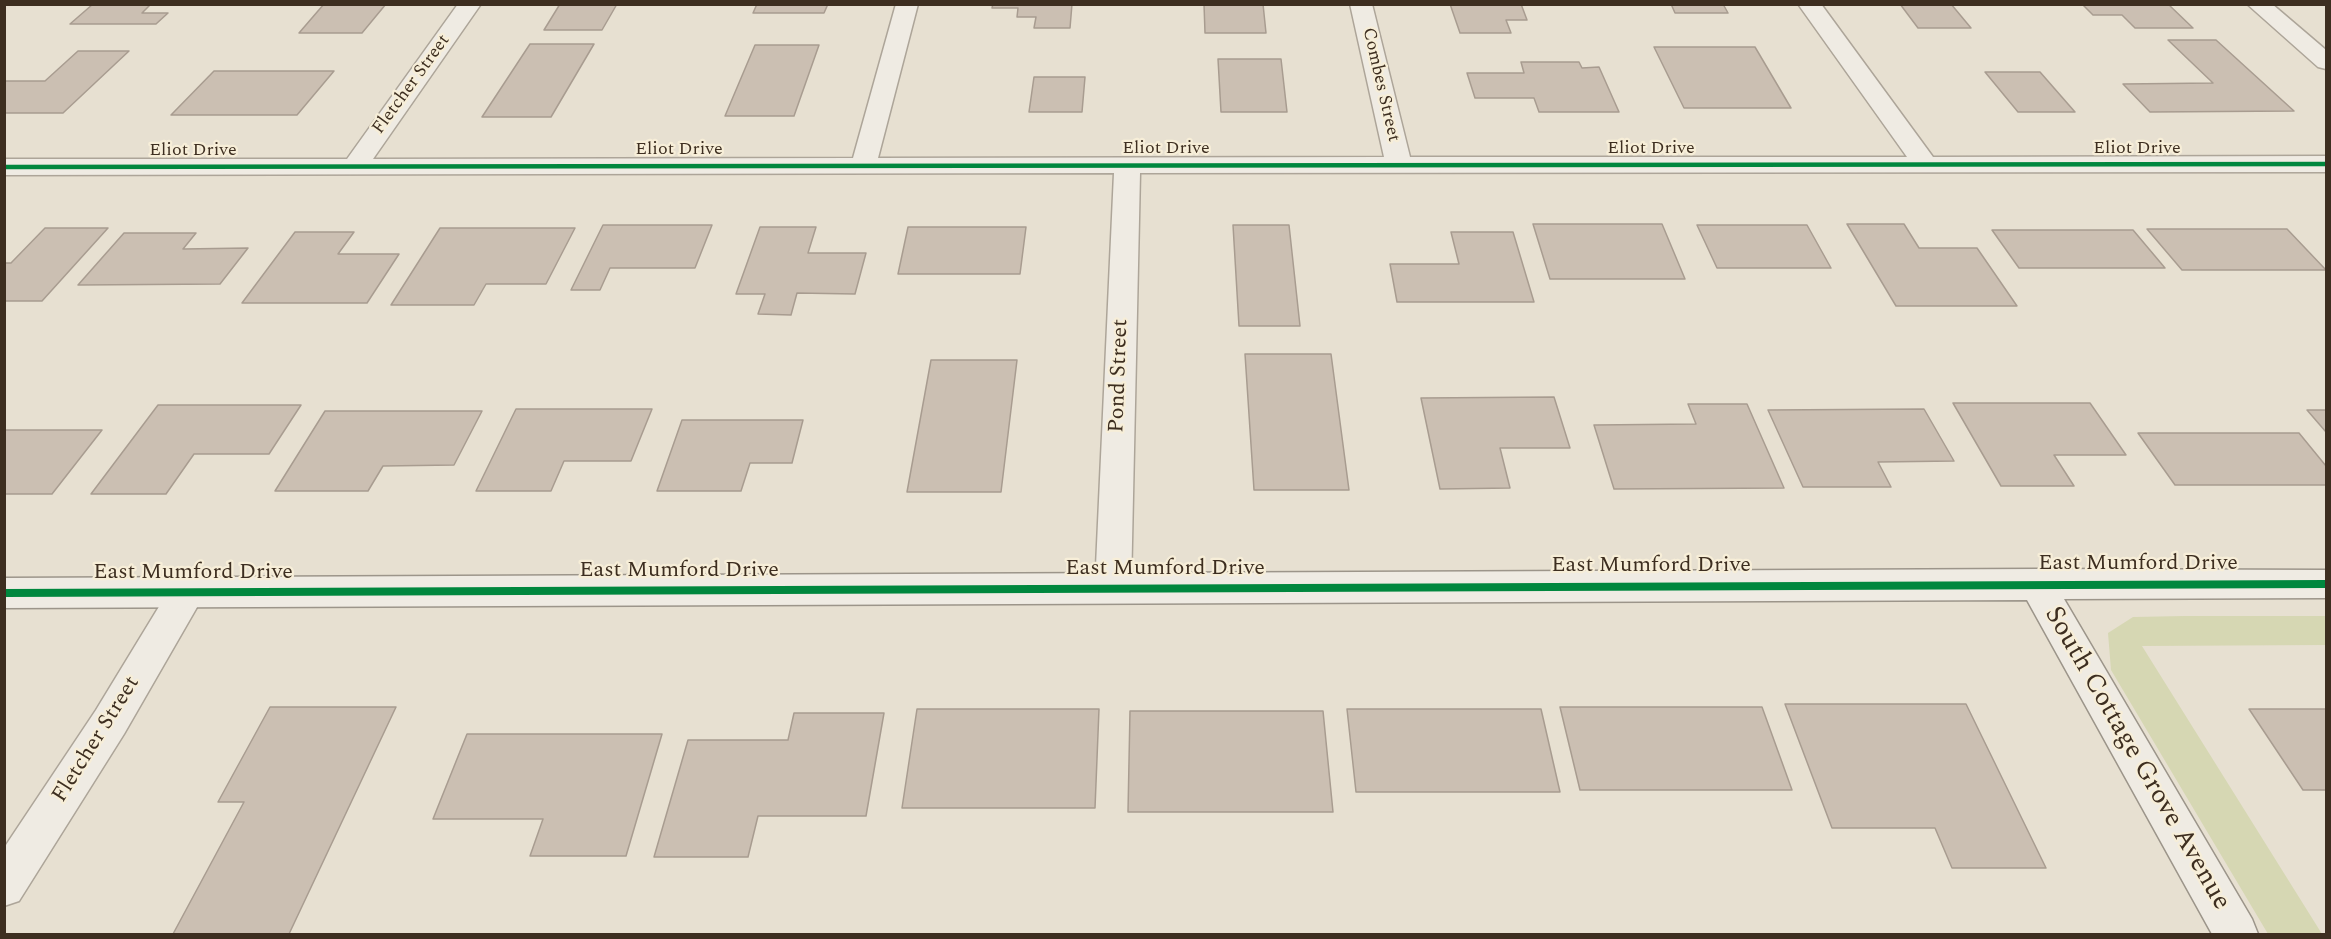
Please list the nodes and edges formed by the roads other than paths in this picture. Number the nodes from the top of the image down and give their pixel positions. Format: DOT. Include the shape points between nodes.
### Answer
graph roads {
  1 [pos="470,4"];
  2 [pos="907,4"];
  3 [pos="1360,4"];
  4 [pos="1809,4"];
  5 [pos="2258,4"];
  6 [pos="2326,62"];
  7 [pos="864,164"];
  8 [pos="1127,164"];
  9 [pos="1925,164"];
  10 [pos="2326,164"];
  11 [pos="1399,165"];
  12 [pos="355,166"];
  13 [pos="4,167"];
  14 [pos="2036,583"];
  15 [pos="2326,584"];
  16 [pos="1113,588"];
  17 [pos="187,592"];
  18 [pos="4,593"];
  19 [pos="4,886"];
  20 [pos="2236,934"];
  1 -- 12 [label="street, Fletcher Street"];
  2 -- 7 [label="street"];
  3 -- 11 [label="street, Combes Street"];
  4 -- 9 [label="street"];
  5 -- 6 [label="street"];
  7 -- 8 [label="street, Eliot Drive"];
  7 -- 12 [label="street, Eliot Drive"];
  8 -- 11 [label="street, Eliot Drive"];
  8 -- 16 [label="street, Pond Street"];
  9 -- 10 [label="street, Eliot Drive"];
  9 -- 11 [label="street, Eliot Drive"];
  12 -- 13 [label="street, Eliot Drive"];
  14 -- 15 [label="street, East Mumford Drive"];
  14 -- 16 [label="street, East Mumford Drive"];
  14 -- 20 [label="street, South Cottage Grove Avenue"];
  16 -- 17 [label="street, East Mumford Drive"];
  17 -- 18 [label="street, East Mumford Drive"];
  17 -- 19 [label="street, Fletcher Street" via="110,722"];
}
